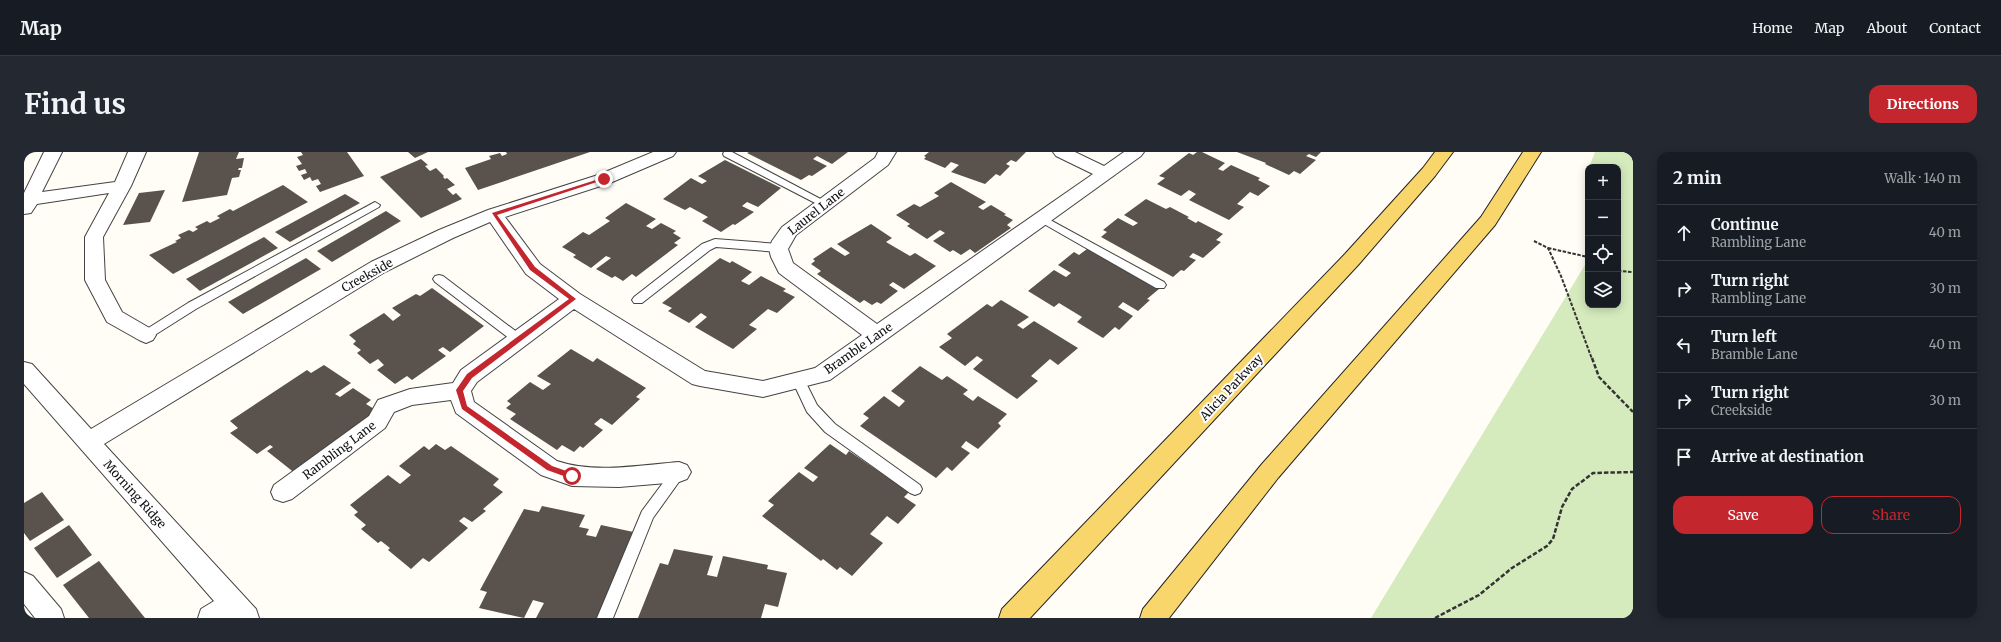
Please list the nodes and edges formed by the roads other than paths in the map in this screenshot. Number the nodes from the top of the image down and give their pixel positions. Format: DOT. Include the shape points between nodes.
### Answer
graph roads {
  1 [pos="53,152"];
  2 [pos="137,152"];
  3 [pos="887,152"];
  4 [pos="1062,152"];
  5 [pos="1136,152"];
  6 [pos="1444,152"];
  7 [pos="1532,152"];
  8 [pos="660,153"];
  9 [pos="728,154"];
  10 [pos="1105,173"];
  11 [pos="122,186"];
  12 [pos="825,204"];
  13 [pos="375,205"];
  14 [pos="27,206"];
  15 [pos="494,214"];
  16 [pos="1041,218"];
  17 [pos="779,248"];
  18 [pos="439,279"];
  19 [pos="1160,285"];
  20 [pos="573,299"];
  21 [pos="638,300"];
  22 [pos="146,335"];
  23 [pos="877,335"];
  24 [pos="518,339"];
  25 [pos="24,370"];
  26 [pos="798,380"];
  27 [pos="460,390"];
  28 [pos="88,442"];
  29 [pos="679,472"];
  30 [pos="915,489"];
  31 [pos="284,492"];
  32 [pos="24,584"];
  33 [pos="230,613"];
  34 [pos="51,618"];
  35 [pos="605,618"];
  36 [pos="1012,618"];
  37 [pos="1154,618"];
  1 -- 14 [label="street"];
  2 -- 11 [label="street"];
  3 -- 12 [label="street, Laurel Lane" via="882,161"];
  4 -- 10 [label="street"];
  5 -- 10 [label="street, Bramble Lane"];
  6 -- 36 [label="main road, Alicia Parkway" via="1352,258"];
  7 -- 37 [label="main road" via="1488,221 1270,471"];
  8 -- 15 [label="street, Creekside" via="604,179"];
  9 -- 12 [label="lane"];
  10 -- 16 [label="street, Bramble Lane"];
  11 -- 14 [label="street"];
  11 -- 22 [label="street" via="94,236 95,280 114,317"];
  12 -- 17 [label="street, Laurel Lane" via="789,231 779,243"];
  13 -- 22 [label="lane" via="192,306"];
  15 -- 20 [label="street, Bramble Lane" via="532,269"];
  15 -- 28 [label="street, Creekside" via="378,267"];
  16 -- 19 [label="lane"];
  16 -- 23 [label="street, Bramble Lane"];
  17 -- 21 [label="lane" via="715,244 706,247"];
  17 -- 23 [label="street, Laurel Lane" via="778,256 786,268"];
  18 -- 24 [label="lane"];
  20 -- 24 [label="street"];
  20 -- 26 [label="street, Bramble Lane" via="700,378 763,389"];
  23 -- 26 [label="street, Bramble Lane" via="822,374"];
  24 -- 27 [label="street" via="469,376"];
  25 -- 28 [label="street, Morning Ridge"];
  26 -- 30 [label="lane" via="812,408 830,428"];
  27 -- 29 [label="street" via="464,407 549,468 572,476 619,477"];
  27 -- 31 [label="street, Rambling Lane" via="410,397 386,406 377,422"];
  28 -- 33 [label="street, Morning Ridge"];
  29 -- 35 [label="lane" via="647,515"];
  32 -- 34 [label="street"];
}
